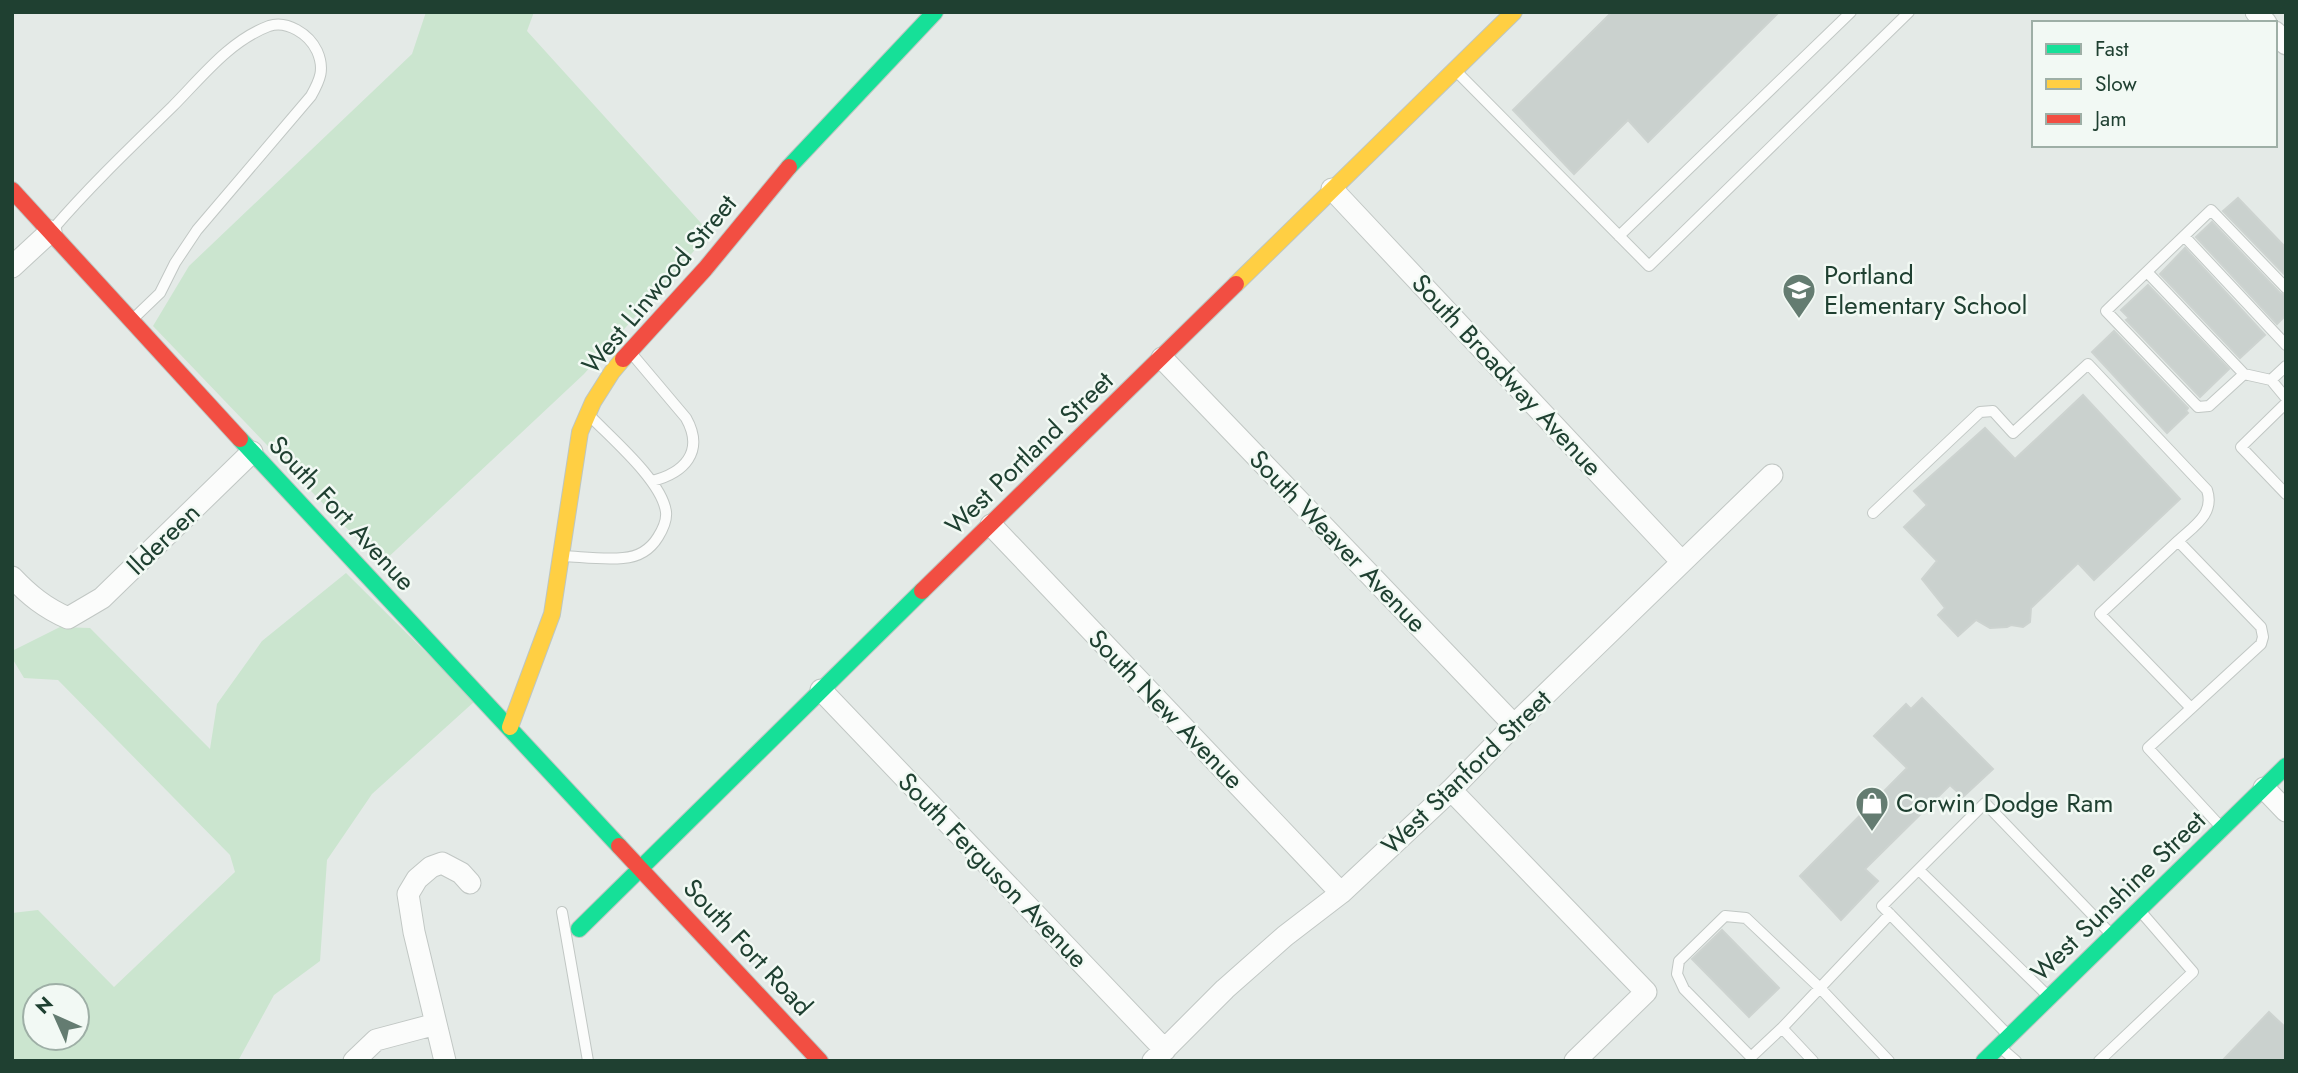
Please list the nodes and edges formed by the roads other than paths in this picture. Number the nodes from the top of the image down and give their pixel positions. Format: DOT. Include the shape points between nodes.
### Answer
graph roads {
  1 [pos="268,12"];
  2 [pos="935,12"];
  3 [pos="1514,12"];
  4 [pos="1851,12"];
  5 [pos="1909,12"];
  6 [pos="271,26"];
  7 [pos="1455,70"];
  8 [pos="1332,189"];
  9 [pos="12,190"];
  10 [pos="51,231"];
  11 [pos="1619,236"];
  12 [pos="2184,236"];
  13 [pos="12,267"];
  14 [pos="2147,272"];
  15 [pos="2286,288"];
  16 [pos="132,320"];
  17 [pos="2286,345"];
  18 [pos="630,352"];
  19 [pos="1162,358"];
  20 [pos="2286,366"];
  21 [pos="2244,374"];
  22 [pos="2271,380"];
  23 [pos="2286,400"];
  24 [pos="588,414"];
  25 [pos="251,452"];
  26 [pos="1772,475"];
  27 [pos="652,481"];
  28 [pos="2286,494"];
  29 [pos="1872,513"];
  30 [pos="991,525"];
  31 [pos="2178,541"];
  32 [pos="561,556"];
  33 [pos="1682,562"];
  34 [pos="12,577"];
  35 [pos="821,690"];
  36 [pos="2191,708"];
  37 [pos="1514,725"];
  38 [pos="510,727"];
  39 [pos="2286,766"];
  40 [pos="2264,788"];
  41 [pos="1451,790"];
  42 [pos="2286,811"];
  43 [pos="2222,828"];
  44 [pos="640,867"];
  45 [pos="1919,870"];
  46 [pos="470,883"];
  47 [pos="1341,893"];
  48 [pos="2139,909"];
  49 [pos="562,912"];
  50 [pos="1890,914"];
  51 [pos="579,929"];
  52 [pos="2112,936"];
  53 [pos="1820,988"];
  54 [pos="2049,998"];
  55 [pos="436,1024"];
  56 [pos="1782,1028"];
  57 [pos="2004,1041"];
  58 [pos="1159,1055"];
  59 [pos="1751,1059"];
  60 [pos="354,1061"];
  61 [pos="445,1061"];
  62 [pos="588,1061"];
  63 [pos="820,1061"];
  64 [pos="1575,1061"];
  65 [pos="1814,1061"];
  66 [pos="1889,1061"];
  67 [pos="1984,1061"];
  68 [pos="2015,1061"];
  69 [pos="2099,1061"];
  1 -- 6 [label="lane"];
  2 -- 18 [label="street, West Linwood Street" via="802,151"];
  3 -- 7 [label="street, West Portland Street"];
  4 -- 11 [label="lane"];
  5 -- 11 [label="lane" via="1648,266"];
  6 -- 10 [label="lane" via="236,43"];
  6 -- 16 [label="lane" via="286,24 301,32 317,50 322,76 311,96 197,230 160,293"];
  7 -- 8 [label="street, West Portland Street"];
  7 -- 11 [label="lane"];
  8 -- 19 [label="street, West Portland Street"];
  8 -- 33 [label="street, South Broadway Avenue"];
  9 -- 10 [label="street, South Fort Avenue"];
  10 -- 13 [label="street"];
  10 -- 16 [label="street, South Fort Avenue"];
  12 -- 14 [label="lane"];
  12 -- 15 [label="lane" via="2211,210"];
  12 -- 17 [label="lane"];
  14 -- 21 [label="lane"];
  14 -- 21 [label="lane" via="2106,311 2199,407 2209,406"];
  16 -- 25 [label="street, South Fort Avenue"];
  18 -- 24 [label="street, West Linwood Street" via="612,372"];
  18 -- 27 [label="lane" via="691,427 693,444 687,463 674,474"];
  19 -- 30 [label="street, West Portland Street"];
  19 -- 37 [label="street, South Weaver Avenue"];
  20 -- 22 [label="lane"];
  21 -- 22 [label="lane"];
  22 -- 23 [label="lane"];
  23 -- 28 [label="lane" via="2241,447"];
  24 -- 27 [label="lane"];
  24 -- 32 [label="street, West Linwood Street" via="580,432"];
  25 -- 34 [label="street, Ildereen" via="102,598 68,618 30,596"];
  25 -- 38 [label="street, South Fort Avenue"];
  26 -- 33 [label="street, West Stanford Street"];
  27 -- 32 [label="lane" via="666,513 661,533 643,553 621,559"];
  29 -- 31 [label="lane" via="1980,412 1993,411 2013,433 2088,364 2207,491 2210,507"];
  30 -- 35 [label="street, West Portland Street"];
  30 -- 47 [label="street, South New Avenue"];
  31 -- 36 [label="lane" via="2261,628 2263,637"];
  31 -- 36 [label="lane" via="2100,614"];
  32 -- 38 [label="street, West Linwood Street" via="552,614"];
  33 -- 37 [label="street, West Stanford Street"];
  35 -- 44 [label="street, West Portland Street"];
  35 -- 58 [label="street, South Ferguson Avenue"];
  36 -- 43 [label="lane" via="2148,748"];
  37 -- 41 [label="street, West Stanford Street"];
  38 -- 44 [label="street, South Fort Avenue"];
  39 -- 40 [label="street, West Sunshine Street"];
  40 -- 42 [label="street"];
  40 -- 43 [label="street, West Sunshine Street"];
  41 -- 47 [label="street, West Stanford Street"];
  41 -- 64 [label="street" via="1646,992"];
  43 -- 48 [label="street, West Sunshine Street"];
  44 -- 51 [label="street, West Portland Street"];
  44 -- 63 [label="street, South Fort Road"];
  45 -- 50 [label="lane" via="1882,906"];
  45 -- 52 [label="lane" via="1985,803"];
  45 -- 54 [label="lane"];
  46 -- 55 [label="street" via="442,863 417,879 408,894"];
  47 -- 58 [label="street, West Stanford Street" via="1255,962"];
  48 -- 52 [label="street, West Sunshine Street"];
  48 -- 69 [label="lane" via="2193,972"];
  49 -- 62 [label="lane"];
  50 -- 53 [label="lane"];
  50 -- 57 [label="lane"];
  52 -- 54 [label="street, West Sunshine Street"];
  53 -- 56 [label="lane"];
  53 -- 59 [label="lane" via="1746,918 1725,916 1679,961 1677,974 1684,989"];
  53 -- 66 [label="lane"];
  54 -- 57 [label="street, West Sunshine Street"];
  55 -- 60 [label="street" via="376,1041"];
  55 -- 61 [label="street"];
  56 -- 59 [label="lane"];
  56 -- 65 [label="lane"];
  57 -- 67 [label="street, West Sunshine Street"];
  57 -- 68 [label="lane"];
}
